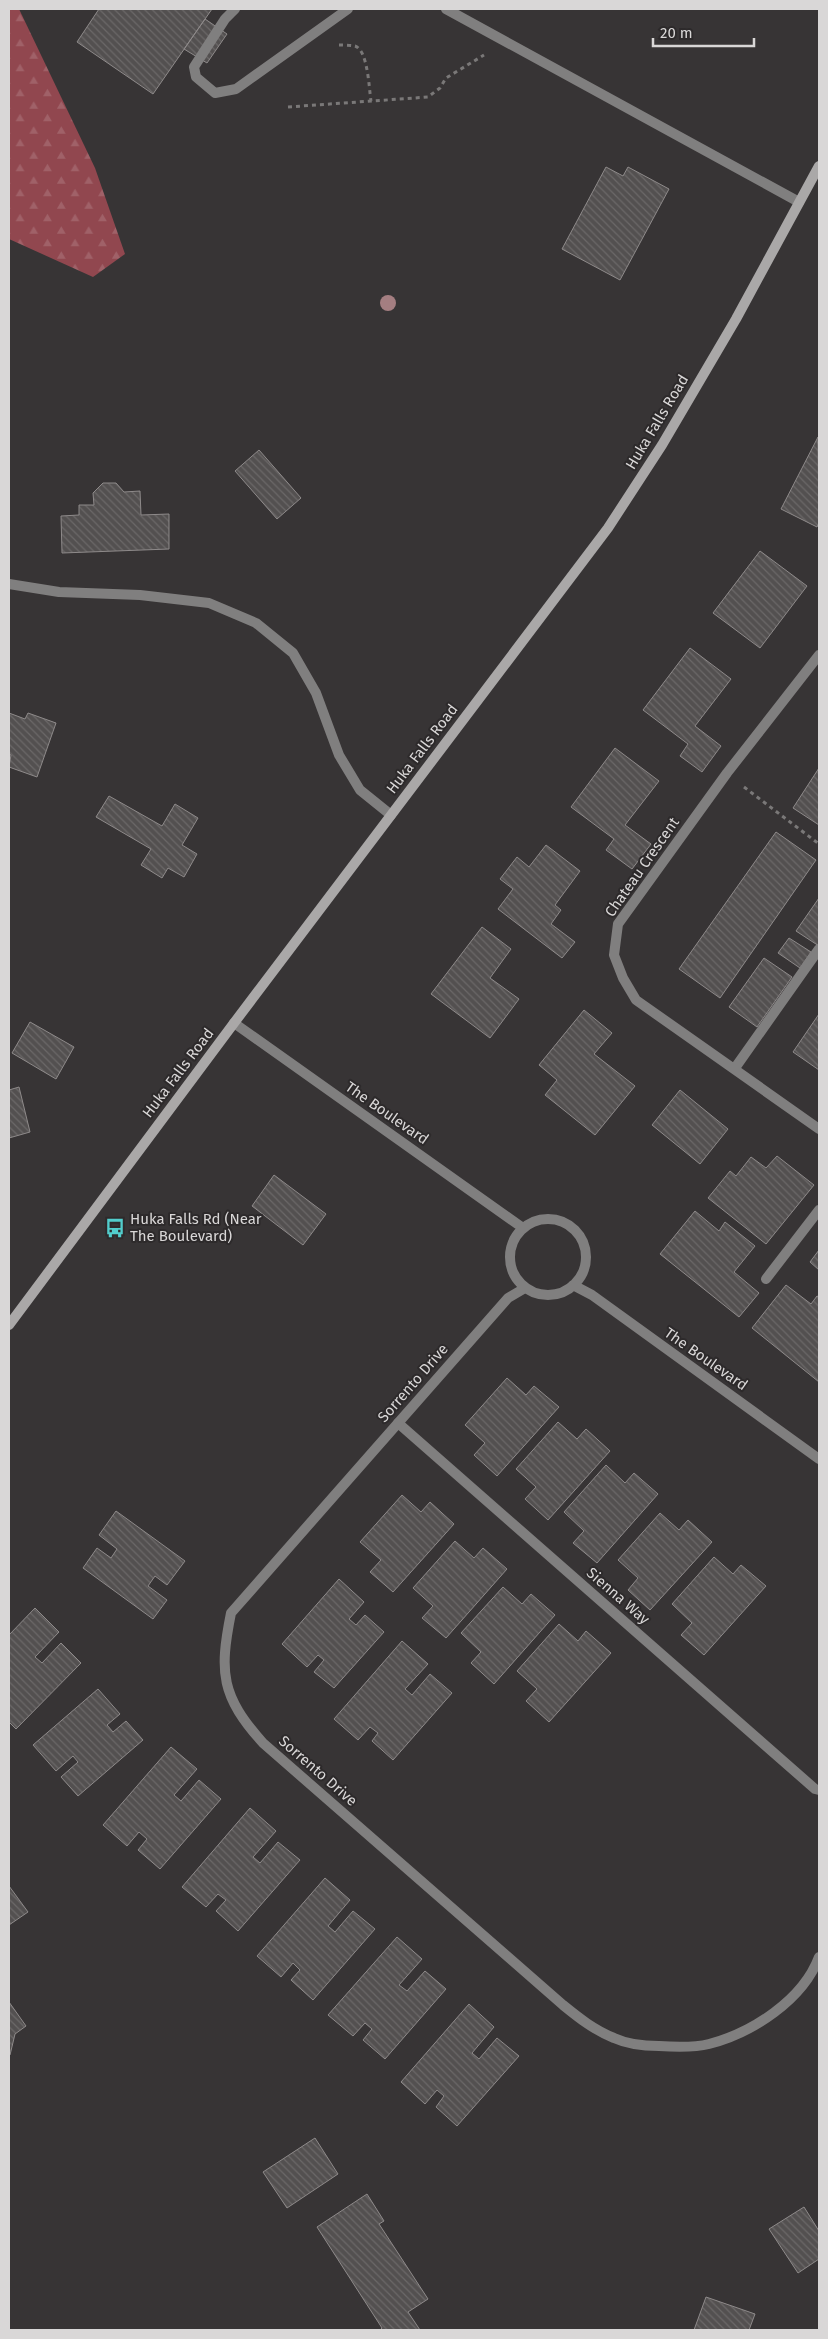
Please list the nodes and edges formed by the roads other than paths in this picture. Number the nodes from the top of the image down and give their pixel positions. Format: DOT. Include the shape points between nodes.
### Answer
graph roads {
  1 [pos="235,9"];
  2 [pos="348,9"];
  3 [pos="446,9"];
  4 [pos="819,166"];
  5 [pos="799,202"];
  6 [pos="9,584"];
  7 [pos="819,655"];
  8 [pos="391,815"];
  9 [pos="819,949"];
  10 [pos="234,1023"];
  11 [pos="735,1068"];
  12 [pos="819,1129"];
  13 [pos="819,1210"];
  14 [pos="523,1228"];
  15 [pos="766,1279"];
  16 [pos="574,1285"];
  17 [pos="525,1288"];
  18 [pos="9,1325"];
  19 [pos="398,1424"];
  20 [pos="819,1459"];
  21 [pos="819,1790"];
  22 [pos="819,1957"];
  1 -- 2 [label="street" via="225,18 194,67 196,77 216,93 236,89"];
  3 -- 5 [label="street"];
  4 -- 5 [label="street, Huka Falls Road"];
  5 -- 8 [label="street, Huka Falls Road" via="736,319 662,445 608,528"];
  6 -- 8 [label="street" via="59,592 140,595 209,603 256,623 293,653 316,693 339,756 360,790"];
  7 -- 11 [label="street, Chateau Crescent" via="727,773 618,924 614,955 636,1000"];
  8 -- 10 [label="street, Huka Falls Road"];
  9 -- 11 [label="street"];
  10 -- 14 [label="street, The Boulevard"];
  10 -- 18 [label="street, Huka Falls Road"];
  11 -- 12 [label="street, Chateau Crescent"];
  13 -- 15 [label="street"];
  14 -- 16 [label="street" via="548,1219 572,1228 585,1250 582,1275"];
  14 -- 17 [label="street" via="510,1251 510,1265 515,1278"];
  16 -- 17 [label="street" via="550,1296"];
  16 -- 20 [label="street, The Boulevard"];
  17 -- 19 [label="street, Sorrento Drive" via="508,1298"];
  19 -- 21 [label="street, Sienna Way"];
  19 -- 22 [label="street, Sorrento Drive" via="231,1612 225,1644 225,1683 241,1719 263,1743 563,2004 587,2024 615,2039 645,2046 672,2047 707,2045 737,2035 766,2018 792,1996 815,1968"];
}
